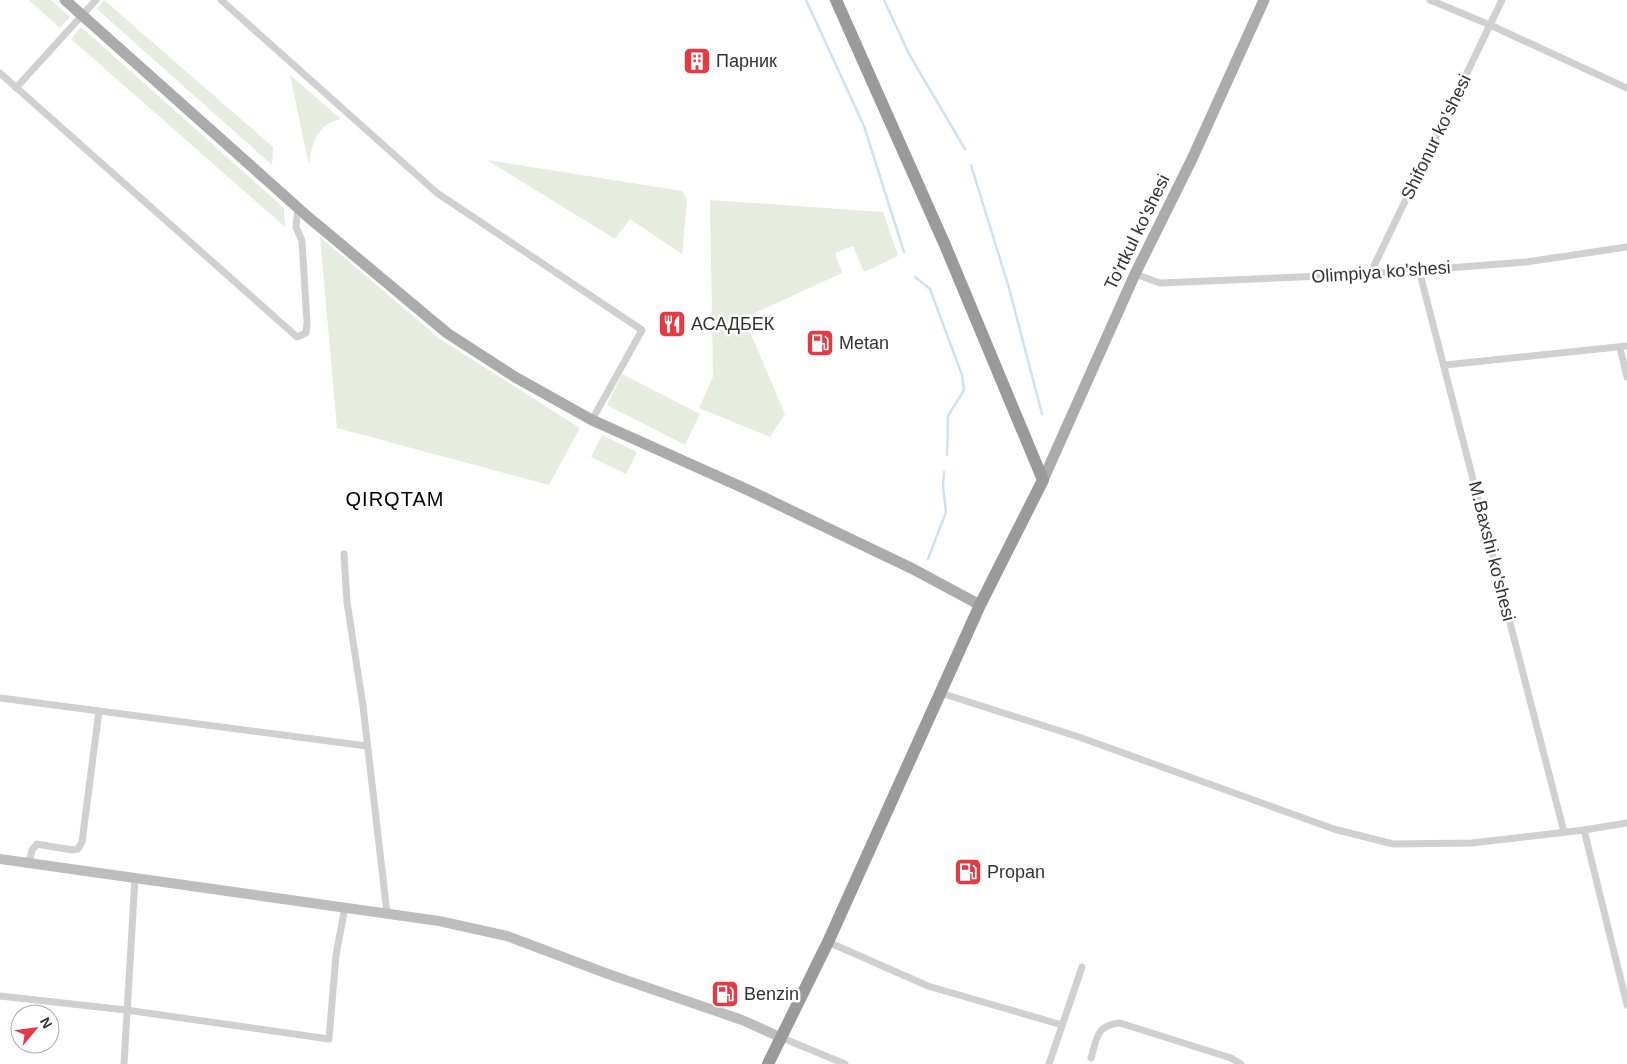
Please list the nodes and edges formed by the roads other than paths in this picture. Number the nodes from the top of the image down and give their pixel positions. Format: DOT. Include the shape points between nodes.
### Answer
graph roads {
  1 [pos="65,0"];
  2 [pos="96,0"];
  3 [pos="221,0"];
  4 [pos="836,0"];
  5 [pos="1264,0"];
  6 [pos="1430,0"];
  7 [pos="1502,0"];
  8 [pos="82,15"];
  9 [pos="1490,25"];
  10 [pos="0,73"];
  11 [pos="16,88"];
  12 [pos="1627,88"];
  13 [pos="298,207"];
  14 [pos="1627,247"];
  15 [pos="1419,270"];
  16 [pos="1135,274"];
  17 [pos="1370,274"];
  18 [pos="1624,347"];
  19 [pos="1445,365"];
  20 [pos="1627,377"];
  21 [pos="592,420"];
  22 [pos="1044,480"];
  23 [pos="344,554"];
  24 [pos="980,605"];
  25 [pos="942,693"];
  26 [pos="0,698"];
  27 [pos="99,711"];
  28 [pos="367,746"];
  29 [pos="1627,823"];
  30 [pos="1584,830"];
  31 [pos="1564,832"];
  32 [pos="0,859"];
  33 [pos="29,863"];
  34 [pos="135,878"];
  35 [pos="345,907"];
  36 [pos="386,913"];
  37 [pos="828,942"];
  38 [pos="1082,967"];
  39 [pos="0,996"];
  40 [pos="1627,1005"];
  41 [pos="126,1010"];
  42 [pos="1062,1025"];
  43 [pos="780,1036"];
  44 [pos="1090,1058"];
  45 [pos="124,1064"];
  46 [pos="768,1064"];
  47 [pos="845,1064"];
  48 [pos="1048,1064"];
  49 [pos="1241,1064"];
  1 -- 8 [label="main road"];
  2 -- 8 [label="street"];
  3 -- 21 [label="street" via="437,193 642,330"];
  4 -- 22 [label="highway" via="945,244"];
  5 -- 16 [label="main road, To'rtkul ko'shesi" via="1192,159"];
  6 -- 9 [label="street"];
  7 -- 9 [label="street, Shifonur ko'shesi"];
  8 -- 11 [label="street"];
  8 -- 13 [label="main road"];
  9 -- 12 [label="street"];
  9 -- 17 [label="street, Shifonur ko'shesi"];
  10 -- 11 [label="street"];
  11 -- 13 [label="street" via="297,337 306,333 307,322 302,241 296,227"];
  13 -- 21 [label="main road" via="447,333 515,377"];
  14 -- 15 [label="street, Olimpiya ko'shesi" via="1526,262"];
  15 -- 17 [label="street, Olimpiya ko'shesi"];
  15 -- 19 [label="street, M.Baxshi ko'shesi"];
  16 -- 17 [label="street, Olimpiya ko'shesi" via="1160,283"];
  16 -- 22 [label="main road, To'rtkul ko'shesi"];
  18 -- 19 [label="street"];
  18 -- 20 [label="street"];
  19 -- 31 [label="street, M.Baxshi ko'shesi"];
  21 -- 24 [label="main road" via="748,490"];
  22 -- 24 [label="highway"];
  23 -- 28 [label="street" via="347,602"];
  24 -- 25 [label="highway"];
  25 -- 31 [label="street" via="1079,737 1334,829 1393,844 1472,843"];
  25 -- 37 [label="highway"];
  26 -- 27 [label="street"];
  27 -- 28 [label="street"];
  27 -- 33 [label="street" via="82,842 78,849 72,850 37,844"];
  28 -- 36 [label="street"];
  29 -- 30 [label="street"];
  30 -- 31 [label="street"];
  30 -- 40 [label="street"];
  32 -- 33 [label="street"];
  33 -- 34 [label="street"];
  34 -- 35 [label="street"];
  34 -- 41 [label="street"];
  35 -- 36 [label="street"];
  35 -- 41 [label="street" via="336,955 329,1039"];
  36 -- 43 [label="street" via="506,936"];
  37 -- 42 [label="street" via="928,986"];
  37 -- 43 [label="highway"];
  38 -- 42 [label="street"];
  39 -- 41 [label="street"];
  41 -- 45 [label="street"];
  42 -- 48 [label="street"];
  43 -- 46 [label="highway"];
  43 -- 47 [label="street"];
  44 -- 49 [label="street" via="1099,1031 1107,1024 1120,1023"];
}
